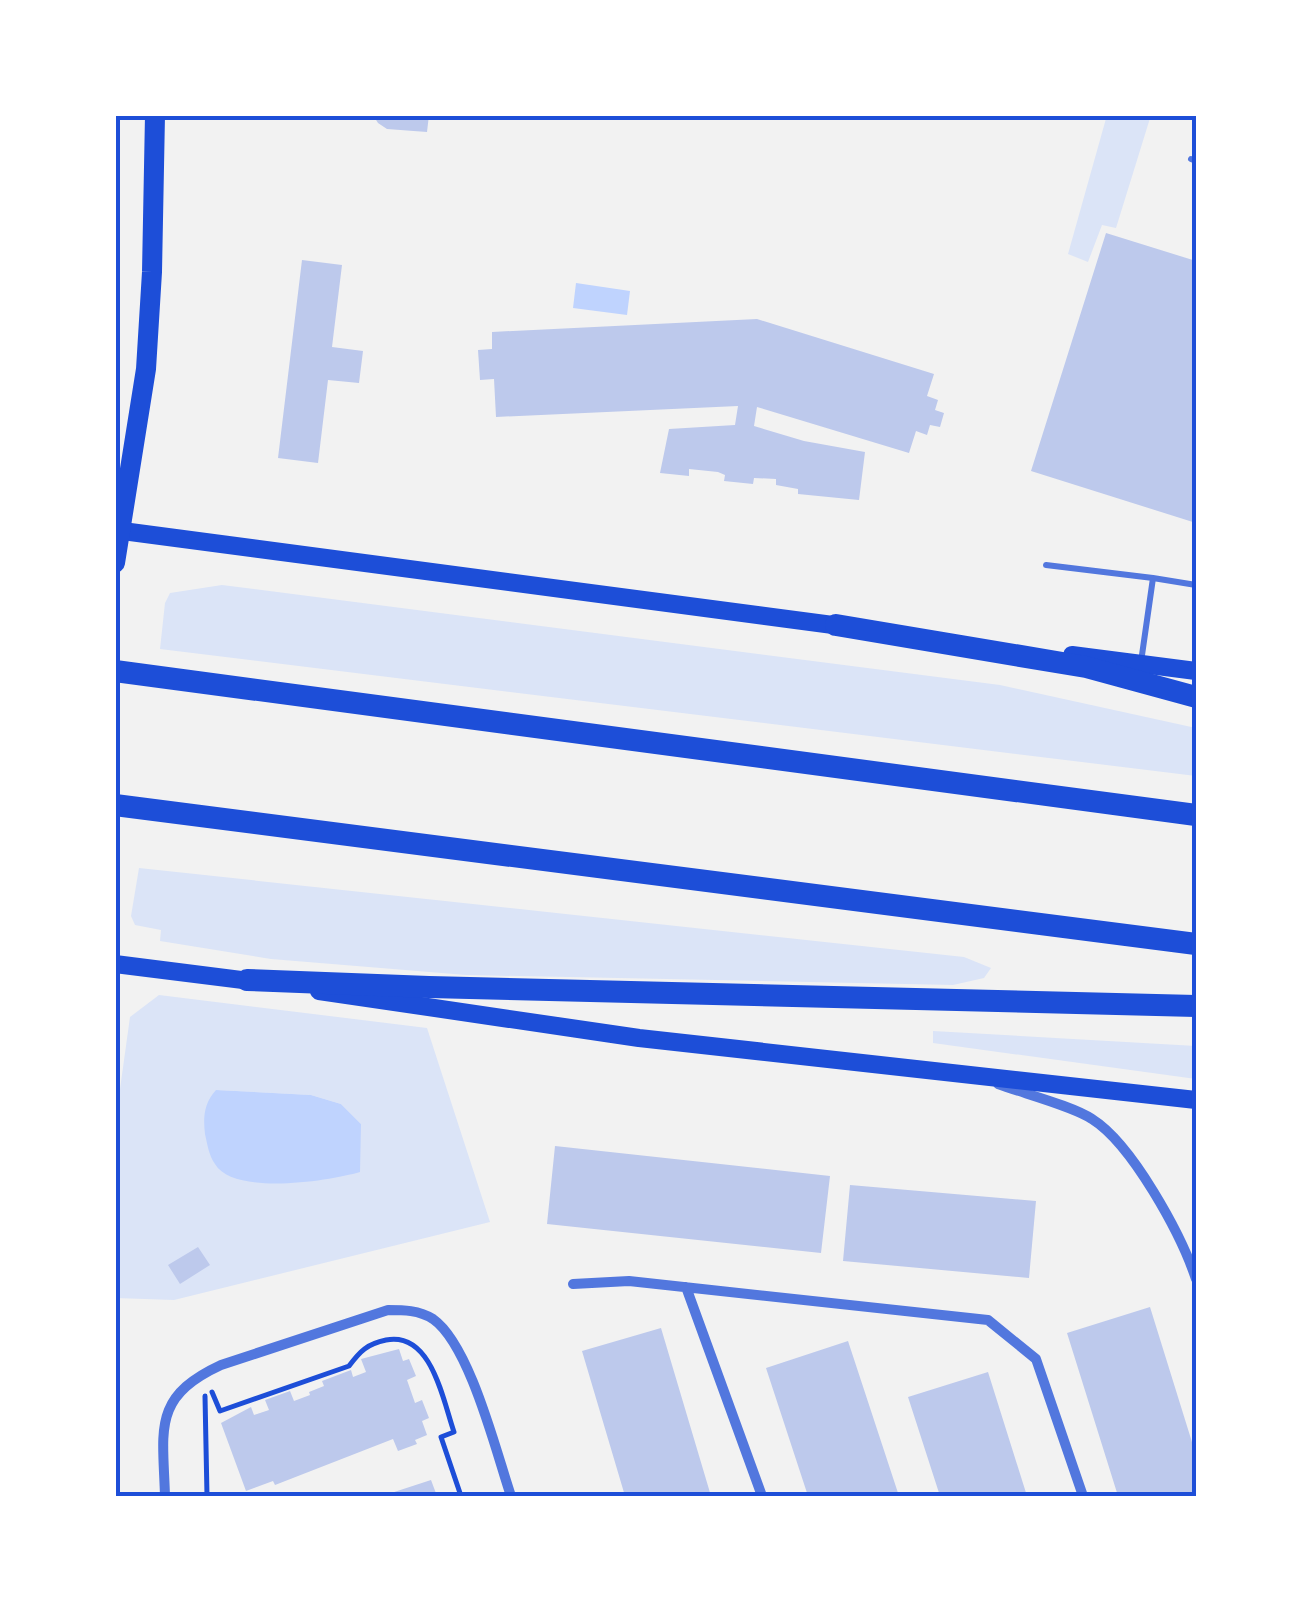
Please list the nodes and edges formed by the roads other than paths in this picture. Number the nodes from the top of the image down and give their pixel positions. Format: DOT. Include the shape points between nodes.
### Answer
graph roads {
  1 [pos="155,115"];
  2 [pos="117,530"];
  3 [pos="115,563"];
  4 [pos="1046,564"];
  5 [pos="1153,578"];
  6 [pos="1196,585"];
  7 [pos="836,625"];
  8 [pos="1140,664"];
  9 [pos="115,671"];
  10 [pos="1196,671"];
  11 [pos="1196,697"];
  12 [pos="115,805"];
  13 [pos="1196,815"];
  14 [pos="1196,944"];
  15 [pos="115,964"];
  16 [pos="246,980"];
  17 [pos="1196,1006"];
  18 [pos="974,1075"];
  19 [pos="1196,1100"];
  20 [pos="1195,1272"];
  21 [pos="573,1284"];
  22 [pos="686,1287"];
  23 [pos="164,1496"];
  24 [pos="511,1496"];
  25 [pos="762,1496"];
  26 [pos="1083,1496"];
  1 -- 2 [label="main road" via="146,369"];
  2 -- 3 [label="main road"];
  2 -- 7 [label="main road"];
  4 -- 5 [label="lane"];
  5 -- 6 [label="lane"];
  5 -- 8 [label="lane"];
  7 -- 8 [label="main road"];
  7 -- 11 [label="highway" via="1086,666"];
  8 -- 10 [label="main road"];
  9 -- 13 [label="highway"];
  12 -- 14 [label="highway"];
  15 -- 16 [label="main road"];
  16 -- 17 [label="highway"];
  16 -- 18 [label="main road" via="639,1038"];
  18 -- 19 [label="main road"];
  18 -- 20 [label="street" via="1092,1118 1133,1159"];
  21 -- 22 [label="street"];
  22 -- 25 [label="street"];
  22 -- 26 [label="street" via="988,1320 1036,1359"];
  23 -- 24 [label="street" via="168,1407 195,1377 365,1316 410,1310 451,1337"];
}
